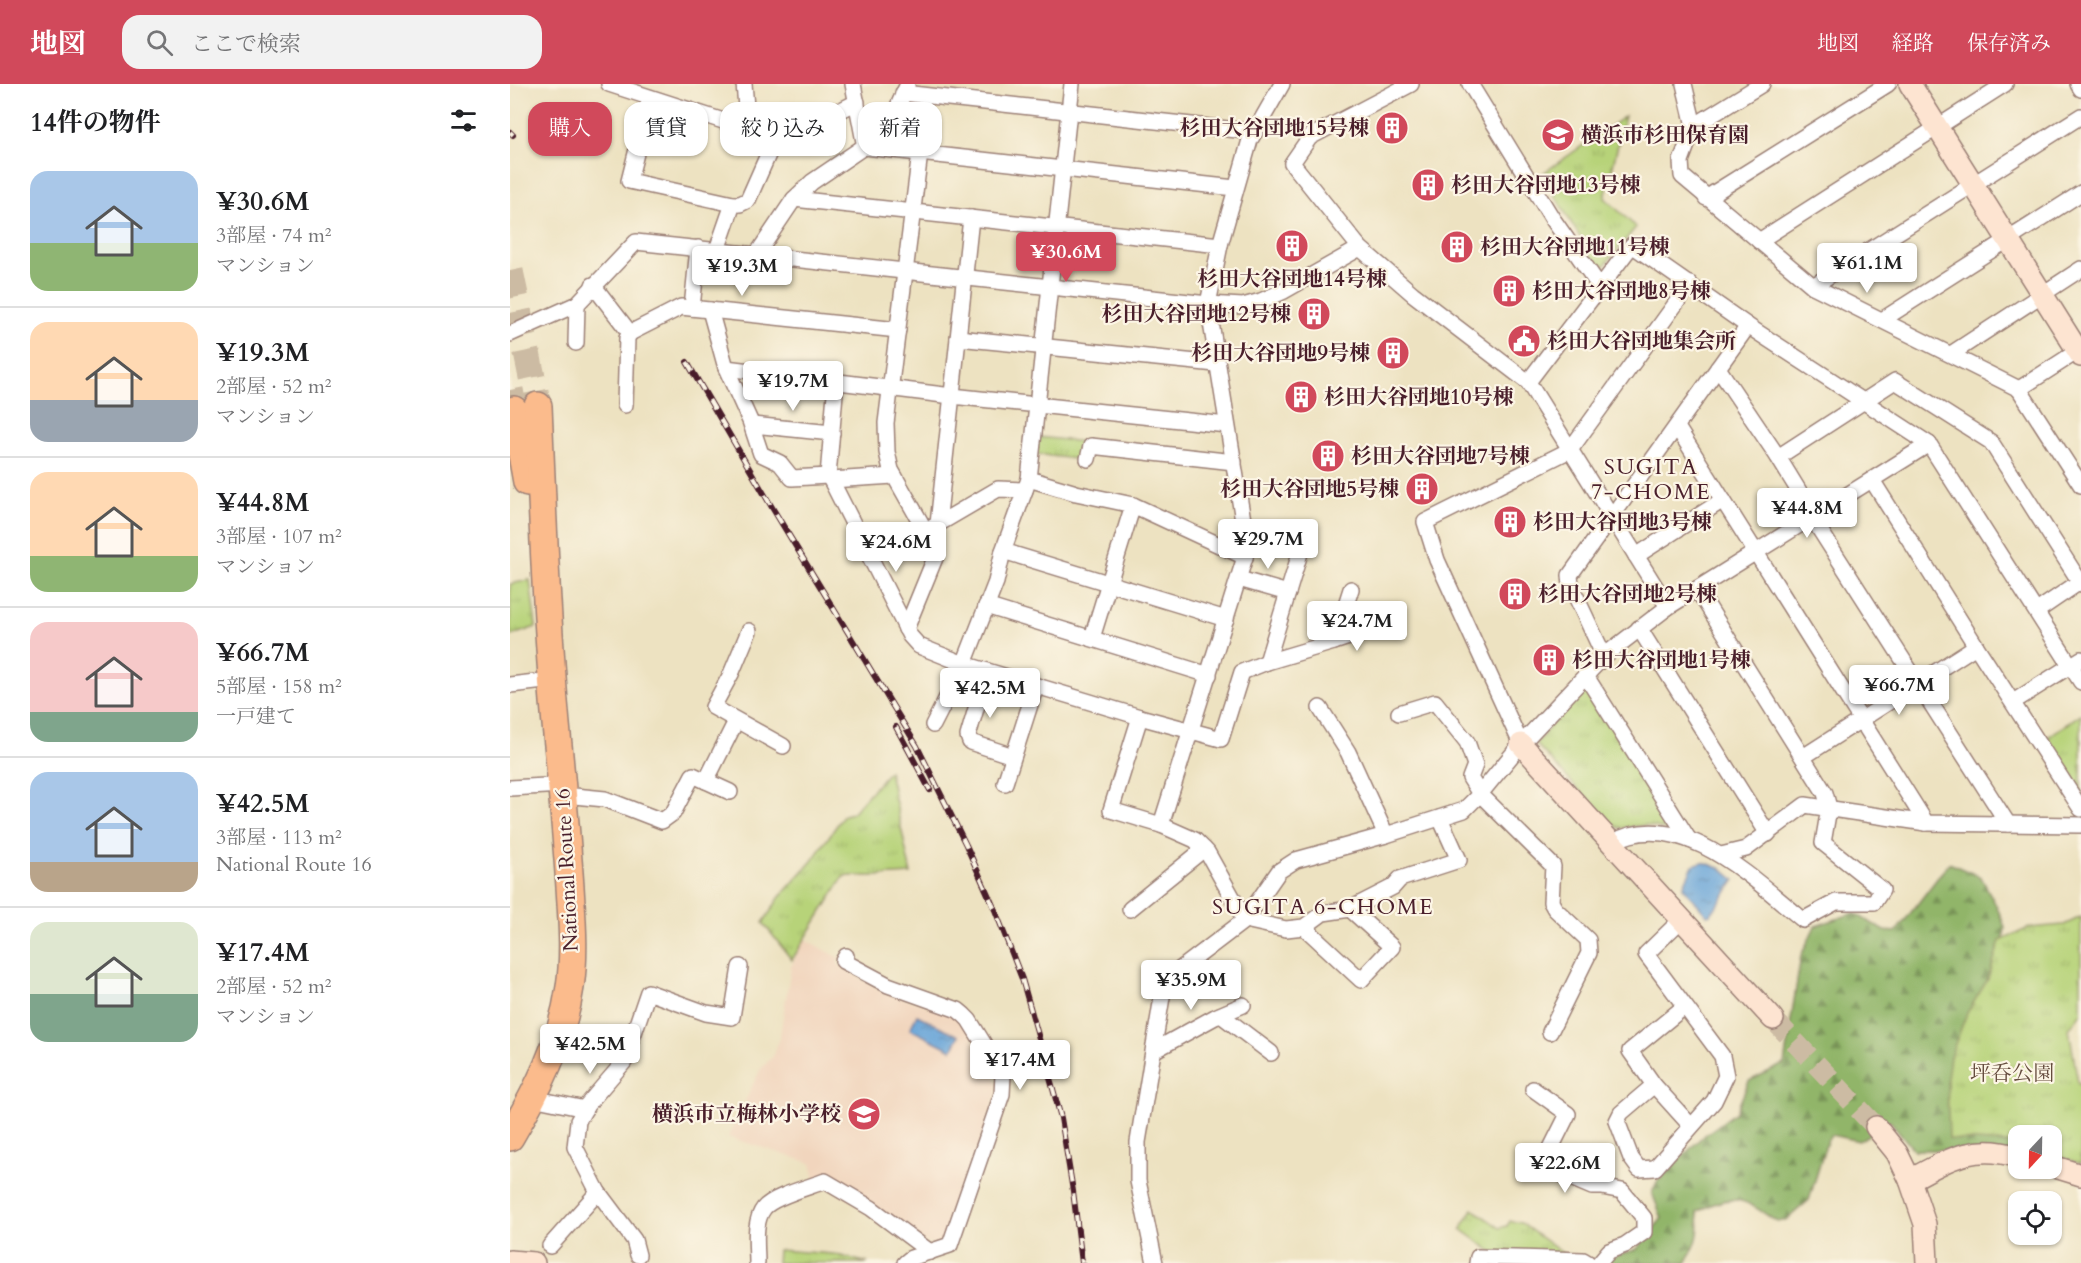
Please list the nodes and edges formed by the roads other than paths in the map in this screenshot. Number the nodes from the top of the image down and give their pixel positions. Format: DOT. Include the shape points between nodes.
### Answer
graph roads {
  1 [pos="609,84"];
  2 [pos="744,84"];
  3 [pos="853,84"];
  4 [pos="1072,84"];
  5 [pos="1282,84"];
  6 [pos="1412,84"];
  7 [pos="1470,84"];
  8 [pos="1684,84"];
  9 [pos="1762,84"];
  10 [pos="1888,84"];
  11 [pos="1910,84"];
  12 [pos="2005,84"];
  13 [pos="2078,84"];
  14 [pos="905,89"];
  15 [pos="2081,89"];
  16 [pos="650,98"];
  17 [pos="746,102"];
  18 [pos="856,102"];
  19 [pos="846,107"];
  20 [pos="1069,111"];
  21 [pos="858,112"];
  22 [pos="2081,116"];
  23 [pos="720,120"];
  24 [pos="1694,126"];
  25 [pos="1937,128"];
  26 [pos="1255,132"];
  27 [pos="858,152"];
  28 [pos="942,155"];
  29 [pos="766,156"];
  30 [pos="920,156"];
  31 [pos="1061,168"];
  32 [pos="1972,184"];
  33 [pos="1236,188"];
  34 [pos="2081,193"];
  35 [pos="1706,198"];
  36 [pos="794,199"];
  37 [pos="733,204"];
  38 [pos="913,211"];
  39 [pos="971,218"];
  40 [pos="1057,226"];
  41 [pos="2007,240"];
  42 [pos="1759,241"];
  43 [pos="1220,245"];
  44 [pos="698,248"];
  45 [pos="1360,248"];
  46 [pos="717,250"];
  47 [pos="757,254"];
  48 [pos="2081,270"];
  49 [pos="906,271"];
  50 [pos="965,277"];
  51 [pos="593,285"];
  52 [pos="1690,285"];
  53 [pos="1049,286"];
  54 [pos="1813,286"];
  55 [pos="1600,287"];
  56 [pos="2042,294"];
  57 [pos="577,303"];
  58 [pos="1208,304"];
  59 [pos="692,308"];
  60 [pos="710,310"];
  61 [pos="1882,320"];
  62 [pos="1748,326"];
  63 [pos="898,330"];
  64 [pos="630,333"];
  65 [pos="510,334"];
  66 [pos="958,338"];
  67 [pos="576,343"];
  68 [pos="1042,347"];
  69 [pos="2080,352"];
  70 [pos="1951,354"];
  71 [pos="1216,364"];
  72 [pos="726,368"];
  73 [pos="1718,368"];
  74 [pos="836,382"];
  75 [pos="1528,382"];
  76 [pos="891,389"];
  77 [pos="2019,389"];
  78 [pos="952,396"];
  79 [pos="1865,401"];
  80 [pos="1036,404"];
  81 [pos="625,405"];
  82 [pos="526,408"];
  83 [pos="752,425"];
  84 [pos="1227,425"];
  85 [pos="1677,427"];
  86 [pos="832,433"];
  87 [pos="1929,444"];
  88 [pos="1570,450"];
  89 [pos="1778,457"];
  90 [pos="1088,459"];
  91 [pos="1234,462"];
  92 [pos="894,476"];
  93 [pos="830,478"];
  94 [pos="1872,480"];
  95 [pos="1027,485"];
  96 [pos="2081,486"];
  97 [pos="1723,500"];
  98 [pos="1133,505"];
  99 [pos="1811,516"];
  100 [pos="1611,517"];
  101 [pos="939,524"];
  102 [pos="922,532"];
  103 [pos="1003,551"];
  104 [pos="1755,552"];
  105 [pos="1300,553"];
  106 [pos="1636,556"];
  107 [pos="1245,557"];
  108 [pos="1239,579"];
  109 [pos="2080,582"];
  110 [pos="1109,583"];
  111 [pos="1351,589"];
  112 [pos="1697,589"];
  113 [pos="1288,593"];
  114 [pos="986,606"];
  115 [pos="1668,608"];
  116 [pos="2037,611"];
  117 [pos="1226,619"];
  118 [pos="906,628"];
  119 [pos="1639,628"];
  120 [pos="1370,630"];
  121 [pos="750,631"];
  122 [pos="1092,638"];
  123 [pos="1334,642"];
  124 [pos="1976,646"];
  125 [pos="1604,656"];
  126 [pos="1268,662"];
  127 [pos="2076,662"];
  128 [pos="964,664"];
  129 [pos="987,671"];
  130 [pos="1209,675"];
  131 [pos="1586,676"];
  132 [pos="553,680"];
  133 [pos="2081,682"];
  134 [pos="1920,684"];
  135 [pos="510,685"];
  136 [pos="1036,686"];
  137 [pos="2013,702"];
  138 [pos="1320,708"];
  139 [pos="1399,713"];
  140 [pos="1140,717"];
  141 [pos="1862,720"];
  142 [pos="736,721"];
  143 [pos="933,725"];
  144 [pos="1192,731"];
  145 [pos="1521,744"];
  146 [pos="783,746"];
  147 [pos="1013,756"];
  148 [pos="1803,757"];
  149 [pos="706,782"];
  150 [pos="1005,783"];
  151 [pos="510,788"];
  152 [pos="563,790"];
  153 [pos="730,792"];
  154 [pos="1480,794"];
  155 [pos="1829,807"];
  156 [pos="2081,809"];
  157 [pos="1440,818"];
  158 [pos="1926,823"];
  159 [pos="2008,824"];
  160 [pos="1161,825"];
  161 [pos="2081,825"];
  162 [pos="1768,834"];
  163 [pos="1386,835"];
  164 [pos="1689,840"];
  165 [pos="1611,843"];
  166 [pos="1204,849"];
  167 [pos="1721,855"];
  168 [pos="1130,909"];
  169 [pos="1350,909"];
  170 [pos="1682,919"];
  171 [pos="1245,920"];
  172 [pos="1304,927"];
  173 [pos="846,956"];
  174 [pos="740,967"];
  175 [pos="1243,1005"];
  176 [pos="1684,1007"];
  177 [pos="1221,1015"];
  178 [pos="1773,1018"];
  179 [pos="1550,1032"];
  180 [pos="1155,1050"];
  181 [pos="1271,1053"];
  182 [pos="1654,1085"];
  183 [pos="1533,1089"];
  184 [pos="534,1096"];
  185 [pos="585,1109"];
  186 [pos="1691,1126"];
  187 [pos="1876,1127"];
  188 [pos="510,1137"];
  189 [pos="2008,1155"];
  190 [pos="2062,1169"];
  191 [pos="2081,1175"];
  192 [pos="1910,1180"];
  193 [pos="598,1192"];
  194 [pos="550,1246"];
  195 [pos="930,1252"];
  196 [pos="638,1255"];
  197 [pos="510,1261"];
  198 [pos="534,1263"];
  199 [pos="757,1263"];
  200 [pos="905,1263"];
  201 [pos="1155,1263"];
  202 [pos="1477,1263"];
  203 [pos="1588,1263"];
  204 [pos="1599,1263"];
  205 [pos="1927,1263"];
  1 -- 16 [label="street"];
  2 -- 17 [label="street"];
  3 -- 18 [label="street"];
  4 -- 20 [label="street"];
  5 -- 26 [label="street"];
  6 -- 45 [label="street" via="1310,137 1293,163"];
  7 -- 55 [label="street" via="1552,218"];
  8 -- 24 [label="street"];
  9 -- 24 [label="street"];
  10 -- 35 [label="street"];
  11 -- 25 [label="street"];
  12 -- 25 [label="street"];
  13 -- 15 [label="street"];
  14 -- 20 [label="street"];
  16 -- 23 [label="street"];
  16 -- 37 [label="street" via="629,181"];
  18 -- 19 [label="street"];
  18 -- 21 [label="street"];
  20 -- 26 [label="street"];
  20 -- 31 [label="street"];
  22 -- 32 [label="street"];
  24 -- 35 [label="street" via="1681,161 1682,176"];
  25 -- 32 [label="street"];
  25 -- 42 [label="street"];
  26 -- 33 [label="street"];
  27 -- 36 [label="street"];
  28 -- 31 [label="street"];
  29 -- 37 [label="street" via="748,200"];
  30 -- 38 [label="street"];
  31 -- 33 [label="street"];
  31 -- 40 [label="street"];
  32 -- 41 [label="street"];
  32 -- 54 [label="street"];
  33 -- 43 [label="street"];
  34 -- 41 [label="street"];
  35 -- 42 [label="street"];
  36 -- 38 [label="street"];
  36 -- 47 [label="street"];
  37 -- 46 [label="street"];
  38 -- 39 [label="street"];
  38 -- 49 [label="street"];
  39 -- 40 [label="street"];
  39 -- 50 [label="street"];
  40 -- 43 [label="street"];
  40 -- 53 [label="street"];
  41 -- 56 [label="street"];
  41 -- 61 [label="street"];
  42 -- 54 [label="street"];
  43 -- 58 [label="street"];
  44 -- 46 [label="street"];
  44 -- 51 [label="street" via="636,242"];
  44 -- 59 [label="street"];
  45 -- 58 [label="street" via="1261,301 1243,306"];
  45 -- 75 [label="street"];
  46 -- 47 [label="street"];
  47 -- 49 [label="street"];
  48 -- 56 [label="street"];
  49 -- 50 [label="street"];
  49 -- 63 [label="street"];
  50 -- 53 [label="street"];
  50 -- 66 [label="street"];
  51 -- 57 [label="street"];
  51 -- 64 [label="street"];
  52 -- 55 [label="street" via="1632,245"];
  52 -- 62 [label="street"];
  52 -- 88 [label="street"];
  53 -- 58 [label="street"];
  53 -- 68 [label="street"];
  54 -- 61 [label="street"];
  55 -- 75 [label="street"];
  56 -- 69 [label="street"];
  56 -- 70 [label="street"];
  57 -- 65 [label="street"];
  57 -- 67 [label="street"];
  58 -- 71 [label="street"];
  59 -- 60 [label="street"];
  59 -- 64 [label="street" via="681,307"];
  60 -- 63 [label="street"];
  60 -- 72 [label="street"];
  61 -- 70 [label="street"];
  62 -- 73 [label="street"];
  62 -- 79 [label="street"];
  63 -- 76 [label="street"];
  64 -- 81 [label="street"];
  66 -- 68 [label="street"];
  66 -- 78 [label="street"];
  68 -- 71 [label="street"];
  68 -- 80 [label="street"];
  69 -- 77 [label="street"];
  70 -- 77 [label="street"];
  71 -- 84 [label="street"];
  72 -- 74 [label="street"];
  72 -- 83 [label="street"];
  73 -- 85 [label="street"];
  73 -- 89 [label="street"];
  74 -- 76 [label="street"];
  74 -- 86 [label="street"];
  75 -- 88 [label="street"];
  76 -- 78 [label="street"];
  76 -- 92 [label="street" via="886,452"];
  77 -- 96 [label="street"];
  78 -- 80 [label="street"];
  78 -- 101 [label="street"];
  79 -- 87 [label="street"];
  79 -- 89 [label="street"];
  79 -- 109 [label="street" via="1895,381 1991,442"];
  80 -- 84 [label="street"];
  80 -- 95 [label="street"];
  82 -- 132 [label="highway, National Route 16"];
  83 -- 86 [label="street"];
  83 -- 93 [label="street" via="761,454 780,462 792,478"];
  84 -- 91 [label="street"];
  85 -- 97 [label="street"];
  85 -- 100 [label="street"];
  86 -- 93 [label="street"];
  87 -- 94 [label="street"];
  87 -- 116 [label="street"];
  88 -- 100 [label="street"];
  88 -- 145 [label="street" via="1425,522 1437,560"];
  89 -- 99 [label="street"];
  90 -- 91 [label="street" via="1091,446"];
  91 -- 107 [label="street" via="1246,539"];
  92 -- 93 [label="street"];
  92 -- 102 [label="street" via="921,523"];
  93 -- 118 [label="street"];
  94 -- 99 [label="street"];
  94 -- 124 [label="street"];
  95 -- 98 [label="street"];
  95 -- 101 [label="street" via="998,489"];
  95 -- 103 [label="street"];
  97 -- 104 [label="street"];
  97 -- 106 [label="street"];
  98 -- 107 [label="street"];
  98 -- 110 [label="street"];
  99 -- 104 [label="street"];
  99 -- 134 [label="street"];
  100 -- 106 [label="street"];
  100 -- 125 [label="street" via="1570,575 1571,586"];
  101 -- 102 [label="street"];
  102 -- 118 [label="street" via="934,558"];
  103 -- 110 [label="street"];
  103 -- 114 [label="street"];
  104 -- 112 [label="street"];
  104 -- 141 [label="street"];
  105 -- 113 [label="street"];
  106 -- 115 [label="street"];
  107 -- 108 [label="street"];
  108 -- 113 [label="street"];
  108 -- 117 [label="street"];
  109 -- 116 [label="street"];
  110 -- 117 [label="street"];
  110 -- 122 [label="street"];
  111 -- 123 [label="street"];
  112 -- 115 [label="street"];
  112 -- 148 [label="street"];
  113 -- 126 [label="street"];
  114 -- 122 [label="street"];
  114 -- 128 [label="street"];
  115 -- 119 [label="street"];
  116 -- 127 [label="street"];
  117 -- 130 [label="street"];
  118 -- 128 [label="street" via="919,646"];
  119 -- 125 [label="street"];
  119 -- 162 [label="street"];
  120 -- 123 [label="street"];
  121 -- 142 [label="street" via="712,707"];
  122 -- 130 [label="street"];
  123 -- 126 [label="street"];
  124 -- 134 [label="street"];
  124 -- 137 [label="street"];
  125 -- 131 [label="street"];
  126 -- 144 [label="street" via="1242,672 1221,739"];
  127 -- 133 [label="street"];
  127 -- 137 [label="street"];
  128 -- 129 [label="street"];
  128 -- 143 [label="street"];
  129 -- 136 [label="street"];
  129 -- 147 [label="street" via="968,736 970,742"];
  130 -- 144 [label="street"];
  131 -- 145 [label="street"];
  131 -- 164 [label="street"];
  132 -- 135 [label="street"];
  132 -- 152 [label="highway, National Route 16"];
  134 -- 141 [label="street"];
  134 -- 159 [label="street"];
  136 -- 140 [label="street"];
  136 -- 147 [label="street"];
  137 -- 156 [label="street"];
  138 -- 163 [label="street" via="1348,752"];
  139 -- 154 [label="street" via="1435,702 1467,742 1475,765 1470,778"];
  140 -- 144 [label="street"];
  140 -- 160 [label="street" via="1111,810"];
  141 -- 148 [label="street"];
  141 -- 158 [label="street"];
  142 -- 146 [label="street"];
  142 -- 149 [label="street"];
  144 -- 160 [label="street"];
  145 -- 154 [label="street"];
  145 -- 165 [label="street"];
  147 -- 150 [label="street"];
  148 -- 155 [label="street"];
  149 -- 152 [label="street" via="693,775 673,813 662,821 605,799"];
  149 -- 153 [label="street"];
  151 -- 152 [label="street"];
  152 -- 184 [label="highway, National Route 16" via="573,921 571,986 550,1063"];
  154 -- 157 [label="street" via="1464,810"];
  154 -- 179 [label="street" via="1553,866 1551,902 1588,940 1589,953"];
  155 -- 158 [label="street"];
  155 -- 162 [label="street" via="1805,805"];
  155 -- 167 [label="street" via="1823,843 1882,890 1874,902 1836,902 1803,920"];
  157 -- 163 [label="street"];
  157 -- 169 [label="street" via="1459,860 1400,879 1393,887"];
  158 -- 159 [label="street"];
  159 -- 161 [label="street"];
  160 -- 166 [label="street" via="1195,840"];
  162 -- 167 [label="street" via="1746,849"];
  163 -- 171 [label="street" via="1296,860 1279,872"];
  164 -- 165 [label="street" via="1647,832 1626,835"];
  164 -- 167 [label="street"];
  165 -- 170 [label="street"];
  166 -- 168 [label="street"];
  166 -- 171 [label="street"];
  169 -- 172 [label="street" via="1323,913"];
  169 -- 172 [label="street" via="1392,947 1361,980"];
  170 -- 176 [label="street" via="1646,954"];
  170 -- 178 [label="street"];
  171 -- 172 [label="street" via="1286,929"];
  171 -- 180 [label="street" via="1164,985"];
  173 -- 195 [label="street" via="843,961 888,986 958,1010 969,1020 1003,1075 1002,1094 950,1245"];
  174 -- 185 [label="street" via="732,1017 706,1013 648,992 624,1062"];
  175 -- 177 [label="street"];
  176 -- 182 [label="street" via="1630,1052"];
  176 -- 186 [label="street" via="1722,1056 1726,1076 1714,1101"];
  177 -- 180 [label="street"];
  177 -- 181 [label="street"];
  180 -- 201 [label="street" via="1138,1142 1138,1181"];
  182 -- 186 [label="street"];
  182 -- 186 [label="street" via="1617,1121 1639,1169 1655,1168"];
  183 -- 204 [label="street" via="1568,1114 1548,1154 1552,1170 1592,1187 1622,1191 1644,1218 1644,1232 1609,1251"];
  184 -- 185 [label="street"];
  184 -- 188 [label="highway, National Route 16"];
  185 -- 193 [label="street" via="578,1121 575,1147"];
  187 -- 192 [label="street" via="1897,1153"];
  189 -- 192 [label="street" via="1988,1151 1961,1154"];
  190 -- 191 [label="street"];
  192 -- 205 [label="street" via="1925,1224"];
  193 -- 194 [label="street"];
  193 -- 196 [label="street" via="634,1240"];
  195 -- 199 [label="street" via="871,1208 825,1181 765,1206 757,1231"];
  195 -- 200 [label="street"];
  197 -- 198 [label="street"];
  202 -- 203 [label="street" via="1478,1257"];
}
